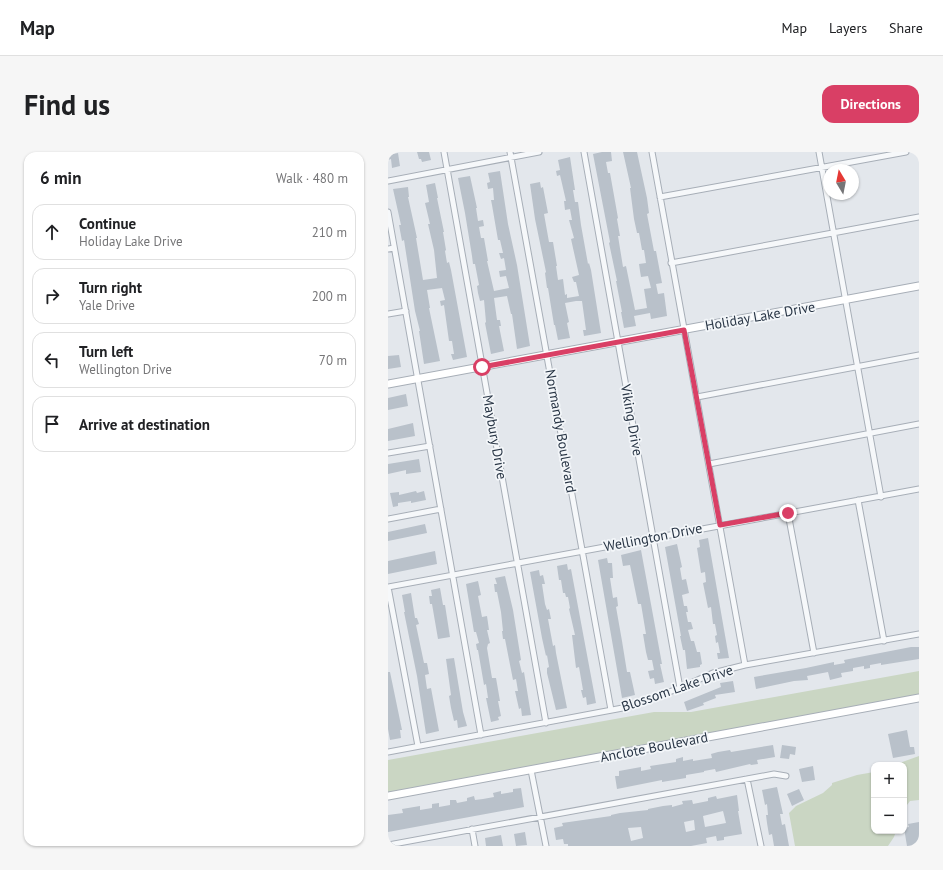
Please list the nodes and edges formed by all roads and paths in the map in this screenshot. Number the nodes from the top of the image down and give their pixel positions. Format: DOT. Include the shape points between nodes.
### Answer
graph roads {
  1 [pos="444,152"];
  2 [pos="510,152"];
  3 [pos="539,152"];
  4 [pos="584,152"];
  5 [pos="652,152"];
  6 [pos="819,152"];
  7 [pos="906,152"];
  8 [pos="511,158"];
  9 [pos="822,168"];
  10 [pos="447,170"];
  11 [pos="388,181"];
  12 [pos="660,197"];
  13 [pos="388,212"];
  14 [pos="919,217"];
  15 [pos="833,233"];
  16 [pos="394,248"];
  17 [pos="388,249"];
  18 [pos="671,263"];
  19 [pos="919,286"];
  20 [pos="846,300"];
  21 [pos="406,311"];
  22 [pos="388,314"];
  23 [pos="684,330"];
  24 [pos="618,342"];
  25 [pos="547,355"];
  26 [pos="919,355"];
  27 [pos="858,366"];
  28 [pos="482,367"];
  29 [pos="418,379"];
  30 [pos="388,384"];
  31 [pos="696,397"];
  32 [pos="919,424"];
  33 [pos="870,433"];
  34 [pos="430,446"];
  35 [pos="388,453"];
  36 [pos="709,464"];
  37 [pos="919,490"];
  38 [pos="881,497"];
  39 [pos="858,500"];
  40 [pos="441,509"];
  41 [pos="788,513"];
  42 [pos="388,519"];
  43 [pos="720,525"];
  44 [pos="653,538"];
  45 [pos="582,551"];
  46 [pos="518,563"];
  47 [pos="453,575"];
  48 [pos="388,587"];
  49 [pos="919,634"];
  50 [pos="884,640"];
  51 [pos="814,653"];
  52 [pos="745,665"];
  53 [pos="680,688"];
  54 [pos="919,698"];
  55 [pos="611,710"];
  56 [pos="546,723"];
  57 [pos="481,735"];
  58 [pos="418,746"];
  59 [pos="388,752"];
  60 [pos="531,770"];
  61 [pos="786,776"];
  62 [pos="747,779"];
  63 [pos="388,796"];
  64 [pos="540,816"];
  65 [pos="472,829"];
  66 [pos="405,844"];
  67 [pos="388,845"];
  68 [pos="475,846"];
  69 [pos="546,846"];
  70 [pos="761,846"];
  1 -- 10 [label="street, Maybury Drive"];
  2 -- 8 [label="street, Normandy Boulevard"];
  3 -- 8 [label="street"];
  4 -- 24 [label="street, Viking Drive"];
  5 -- 12 [label="street"];
  6 -- 9 [label="street"];
  7 -- 9 [label="street"];
  8 -- 10 [label="street"];
  8 -- 25 [label="street, Normandy Boulevard"];
  9 -- 12 [label="street"];
  9 -- 15 [label="street"];
  10 -- 11 [label="street"];
  10 -- 28 [label="street, Maybury Drive"];
  12 -- 18 [label="street"];
  13 -- 16 [label="street"];
  14 -- 15 [label="street"];
  15 -- 18 [label="street"];
  15 -- 20 [label="street"];
  16 -- 17 [label="street"];
  16 -- 21 [label="street"];
  18 -- 23 [label="street"];
  19 -- 20 [label="street, Holiday Lake Drive"];
  20 -- 23 [label="street, Holiday Lake Drive"];
  20 -- 27 [label="street"];
  21 -- 22 [label="street"];
  21 -- 29 [label="street"];
  23 -- 24 [label="street, Holiday Lake Drive"];
  23 -- 31 [label="street"];
  24 -- 25 [label="street, Holiday Lake Drive"];
  24 -- 44 [label="street, Viking Drive"];
  25 -- 28 [label="street, Holiday Lake Drive"];
  25 -- 45 [label="street, Normandy Boulevard"];
  26 -- 27 [label="street"];
  27 -- 31 [label="street"];
  27 -- 33 [label="street"];
  28 -- 29 [label="street, Holiday Lake Drive"];
  28 -- 46 [label="street, Maybury Drive"];
  29 -- 30 [label="street, Holiday Lake Drive"];
  29 -- 34 [label="street"];
  31 -- 36 [label="street"];
  32 -- 33 [label="street"];
  33 -- 36 [label="street"];
  33 -- 38 [label="street"];
  34 -- 35 [label="street"];
  34 -- 40 [label="street"];
  36 -- 43 [label="street"];
  37 -- 38 [label="street, Wellington Drive"];
  38 -- 39 [label="street, Wellington Drive"];
  39 -- 41 [label="street, Wellington Drive"];
  39 -- 50 [label="street"];
  40 -- 42 [label="street"];
  40 -- 47 [label="street"];
  41 -- 43 [label="street, Wellington Drive"];
  41 -- 51 [label="street"];
  43 -- 44 [label="street, Wellington Drive"];
  43 -- 52 [label="street"];
  44 -- 45 [label="street, Wellington Drive"];
  44 -- 53 [label="street, Viking Drive"];
  45 -- 46 [label="street, Wellington Drive"];
  45 -- 55 [label="street, Normandy Boulevard"];
  46 -- 47 [label="street, Wellington Drive"];
  46 -- 56 [label="street, Maybury Drive"];
  47 -- 48 [label="street, Wellington Drive"];
  47 -- 57 [label="street"];
  48 -- 58 [label="street"];
  49 -- 50 [label="street, Blossom Lake Drive"];
  50 -- 51 [label="street, Blossom Lake Drive"];
  51 -- 52 [label="street, Blossom Lake Drive"];
  52 -- 53 [label="street, Blossom Lake Drive" via="713,673"];
  53 -- 55 [label="street, Blossom Lake Drive" via="628,707"];
  54 -- 60 [label="street, Anclote Boulevard"];
  55 -- 56 [label="street, Blossom Lake Drive"];
  56 -- 57 [label="street, Blossom Lake Drive"];
  57 -- 58 [label="street, Blossom Lake Drive"];
  58 -- 59 [label="street, Blossom Lake Drive"];
  60 -- 63 [label="street, Anclote Boulevard"];
  60 -- 64 [label="street"];
  61 -- 62 [label="street" via="774,774"];
  62 -- 64 [label="street"];
  62 -- 70 [label="street"];
  64 -- 65 [label="street"];
  64 -- 69 [label="street"];
  65 -- 66 [label="street"];
  65 -- 68 [label="street"];
  66 -- 67 [label="street"];
}
